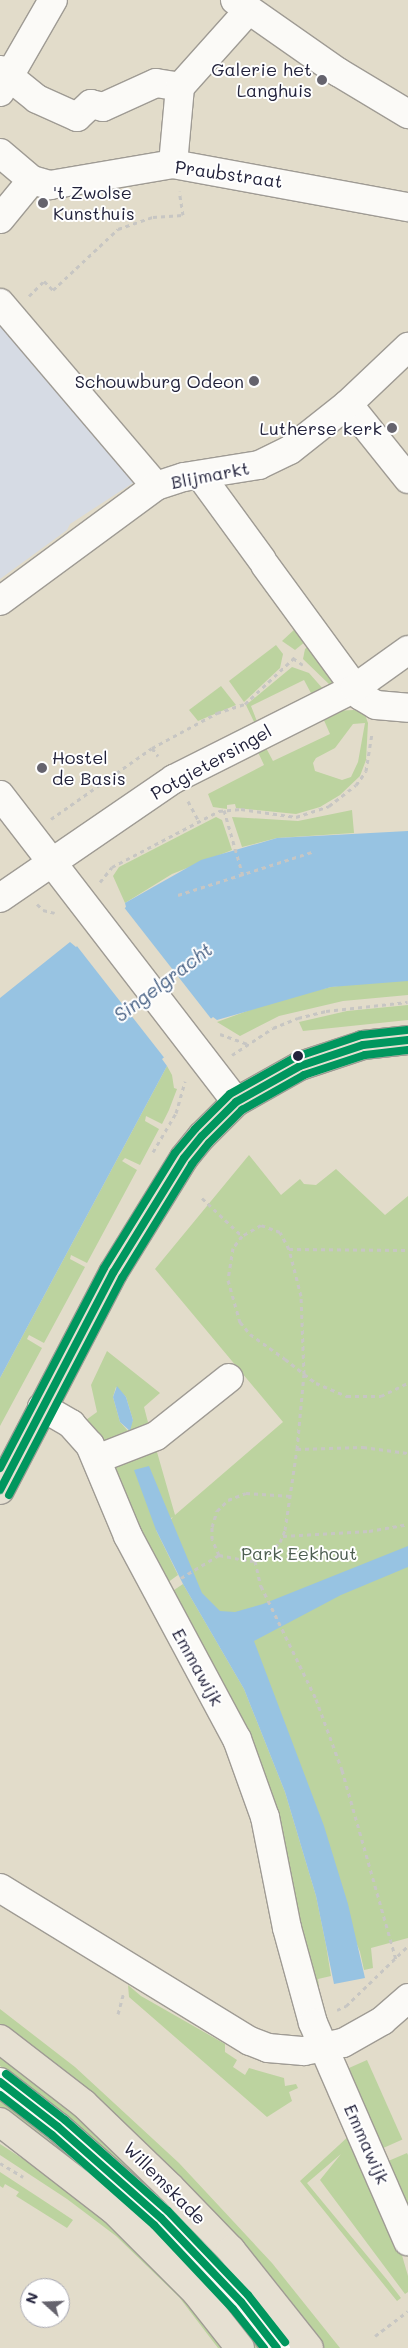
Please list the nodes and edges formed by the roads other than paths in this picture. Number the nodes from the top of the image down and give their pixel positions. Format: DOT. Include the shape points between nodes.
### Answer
graph roads {
  1 [pos="54,0"];
  2 [pos="242,5"];
  3 [pos="3,79"];
  4 [pos="180,87"];
  5 [pos="408,114"];
  6 [pos="0,153"];
  7 [pos="174,164"];
  8 [pos="32,180"];
  9 [pos="408,208"];
  10 [pos="0,219"];
  11 [pos="0,303"];
  12 [pos="408,347"];
  13 [pos="348,404"];
  14 [pos="200,475"];
  15 [pos="408,479"];
  16 [pos="156,486"];
  17 [pos="0,601"];
  18 [pos="408,650"];
  19 [pos="354,688"];
  20 [pos="408,708"];
  21 [pos="0,796"];
  22 [pos="50,863"];
  23 [pos="0,898"];
  24 [pos="408,1040"];
  25 [pos="236,1102"];
  26 [pos="229,1378"];
  27 [pos="42,1407"];
  28 [pos="97,1459"];
  29 [pos="0,1490"];
  30 [pos="0,1888"];
  31 [pos="408,1998"];
  32 [pos="0,2038"];
  33 [pos="323,2047"];
  34 [pos="0,2082"];
  35 [pos="0,2122"];
  36 [pos="408,2241"];
  37 [pos="240,2348"];
  38 [pos="277,2348"];
  39 [pos="309,2348"];
  1 -- 3 [label="street"];
  2 -- 4 [label="street"];
  2 -- 5 [label="street" via="338,72"];
  3 -- 4 [label="street" via="77,117 91,104 103,107 156,83"];
  4 -- 7 [label="street"];
  6 -- 8 [label="street, Praubstraat"];
  7 -- 8 [label="street, Praubstraat" via="71,183 50,185"];
  7 -- 9 [label="street, Praubstraat"];
  8 -- 10 [label="street"];
  11 -- 16 [label="street"];
  12 -- 13 [label="street, Blijmarkt"];
  13 -- 14 [label="street, Blijmarkt" via="290,450 259,465"];
  13 -- 15 [label="street"];
  14 -- 16 [label="street, Blijmarkt"];
  14 -- 19 [label="street"];
  16 -- 17 [label="street, Blijmarkt"];
  18 -- 19 [label="street, Potgietersingel"];
  19 -- 20 [label="street" via="376,705"];
  19 -- 22 [label="street, Potgietersingel" via="178,776"];
  21 -- 22 [label="street"];
  22 -- 23 [label="street, Potgietersingel"];
  22 -- 25 [label="street"];
  24 -- 25 [label="main road" via="363,1045 300,1066"];
  25 -- 27 [label="main road" via="184,1158 153,1206 113,1273"];
  26 -- 28 [label="street" via="156,1436"];
  27 -- 28 [label="street, Emmawijk" via="84,1436"];
  27 -- 29 [label="main road"];
  28 -- 33 [label="street, Emmawijk" via="136,1552 237,1739 265,1817 303,1992"];
  30 -- 33 [label="street" via="250,2041 278,2050 304,2052"];
  31 -- 33 [label="street" via="361,2034"];
  32 -- 39 [label="main road, Willemskade" via="84,2104 170,2187 232,2250"];
  33 -- 36 [label="street, Emmawijk"];
  34 -- 38 [label="street, Willemskade" via="58,2127 161,2218 235,2295"];
  35 -- 37 [label="main road" via="114,2210 196,2292"];
}
